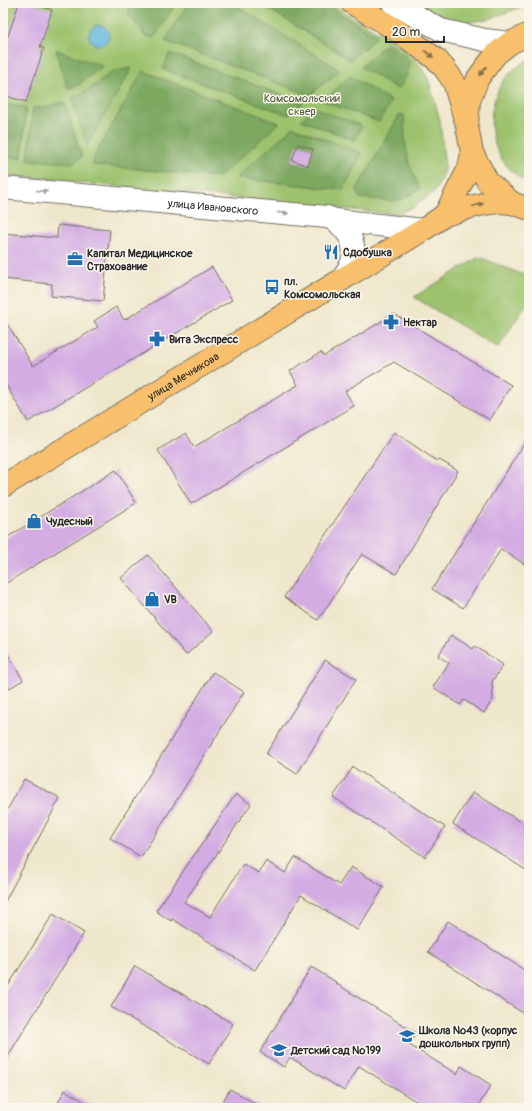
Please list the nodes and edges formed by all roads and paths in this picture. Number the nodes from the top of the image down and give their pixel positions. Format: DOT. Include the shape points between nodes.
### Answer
graph roads {
  1 [pos="352,3"];
  2 [pos="393,3"];
  3 [pos="524,36"];
  4 [pos="467,126"];
  5 [pos="472,153"];
  6 [pos="3,188"];
  7 [pos="521,206"];
  8 [pos="445,215"];
  9 [pos="335,220"];
  10 [pos="423,230"];
  11 [pos="343,279"];
  12 [pos="3,486"];
  1 -- 4 [label="main road, one-way" via="398,31 437,60 454,82"];
  2 -- 3 [label="street" via="441,30 485,40"];
  3 -- 4 [label="main road, one-way" via="496,54 478,78 469,101"];
  4 -- 5 [label="main road"];
  5 -- 7 [label="main road" via="488,182"];
  5 -- 8 [label="main road, улица Мечникова" via="469,168"];
  6 -- 9 [label="street, улица Ивановского, one-way"];
  8 -- 7 [label="main road, улица Мечникова, one-way" via="498,202"];
  8 -- 10 [label="main road, улица Мечникова"];
  9 -- 10 [label="street, улица Ивановского"];
  9 -- 11 [label="street" via="345,228 354,245 353,260"];
  10 -- 11 [label="main road, улица Мечникова"];
  11 -- 12 [label="main road, улица Мечникова"];
}
